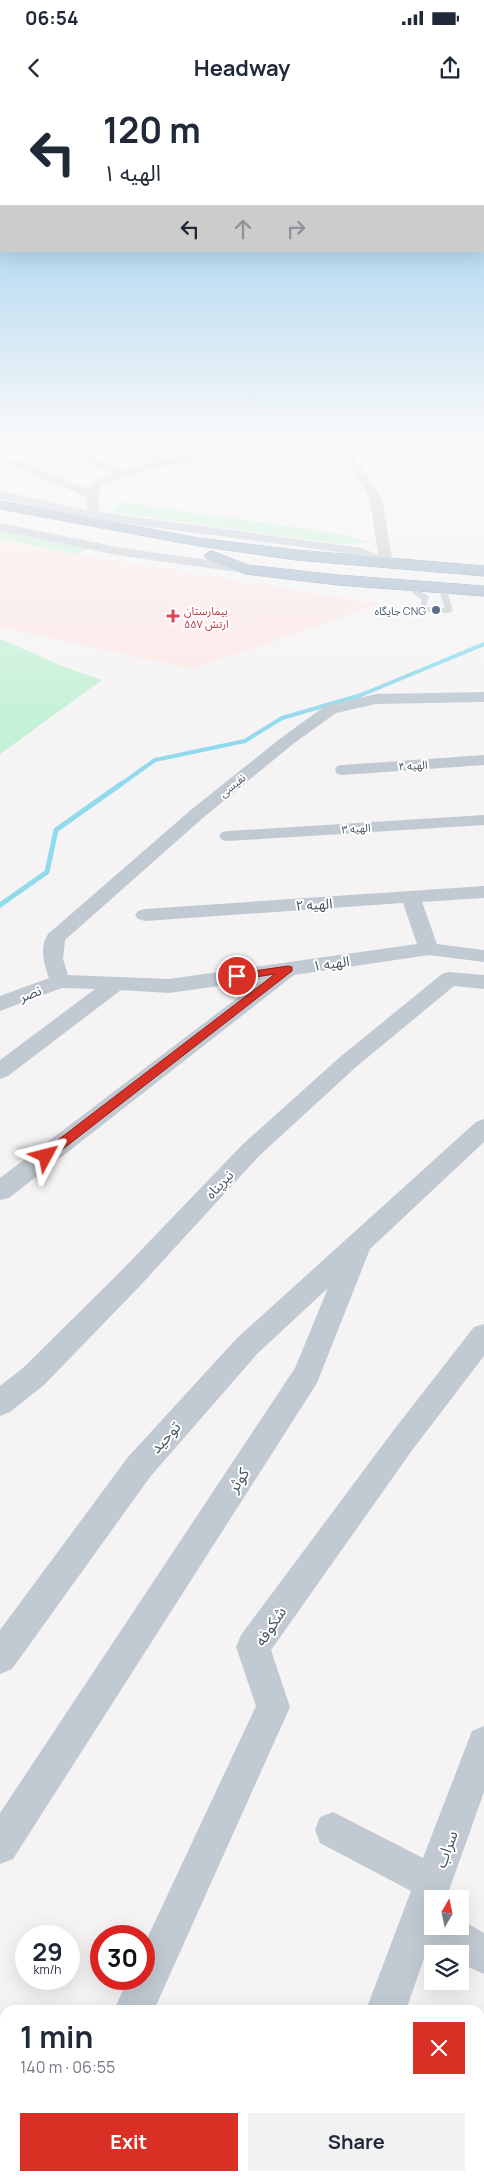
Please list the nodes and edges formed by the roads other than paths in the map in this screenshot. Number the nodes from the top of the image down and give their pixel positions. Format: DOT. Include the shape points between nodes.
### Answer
graph roads {
  1 [pos="53,538"];
  2 [pos="117,538"];
  3 [pos="176,538"];
  4 [pos="261,538"];
  5 [pos="382,538"];
  6 [pos="212,556"];
  7 [pos="386,564"];
  8 [pos="245,569"];
  9 [pos="417,581"];
  10 [pos="483,581"];
  11 [pos="454,589"];
  12 [pos="484,697"];
  13 [pos="484,760"];
  14 [pos="343,770"];
  15 [pos="484,820"];
  16 [pos="228,836"];
  17 [pos="484,892"];
  18 [pos="410,897"];
  19 [pos="145,915"];
  20 [pos="428,949"];
  21 [pos="484,956"];
  22 [pos="288,969"];
  23 [pos="60,981"];
  24 [pos="484,982"];
  25 [pos="117,983"];
  26 [pos="0,1004"];
  27 [pos="0,1071"];
  28 [pos="484,1128"];
  29 [pos="0,1191"];
  30 [pos="359,1242"];
  31 [pos="484,1334"];
  32 [pos="0,1403"];
  33 [pos="0,1657"];
  34 [pos="484,1744"];
  35 [pos="333,1830"];
  36 [pos="0,1846"];
  37 [pos="433,1883"];
  38 [pos="432,1890"];
  39 [pos="424,1933"];
  40 [pos="450,1935"];
  41 [pos="484,1955"];
  42 [pos="136,2005"];
  43 [pos="388,2005"];
  1 -- 8 [label="street"];
  2 -- 6 [label="highway"];
  3 -- 7 [label="highway"];
  4 -- 7 [label="street" via="362,552"];
  5 -- 7 [label="street"];
  6 -- 8 [label="highway"];
  6 -- 9 [label="highway"];
  7 -- 10 [label="highway"];
  8 -- 9 [label="highway" via="338,580"];
  9 -- 10 [label="highway"];
  9 -- 11 [label="highway"];
  9 -- 11 [label="lane" via="426,599 422,609 449,612 444,594"];
  10 -- 11 [label="highway"];
  12 -- 23 [label="street, نفیسی" via="376,699 331,709 198,812 55,938 53,959"];
  13 -- 14 [label="street, الهیه ۴"];
  15 -- 16 [label="street, الهیه ۳"];
  17 -- 18 [label="street, الهیه ۲"];
  18 -- 19 [label="street, الهیه ۲"];
  18 -- 20 [label="street"];
  20 -- 21 [label="street, الهیه ۱"];
  20 -- 22 [label="street, الهیه ۱"];
  22 -- 25 [label="street, الهیه ۱" via="169,986"];
  22 -- 29 [label="street"];
  23 -- 25 [label="street, الهیه ۱"];
  23 -- 26 [label="street, نصر"];
  24 -- 32 [label="street, نیرپناه" via="449,979 348,1062 251,1150 34,1376"];
  25 -- 27 [label="street"];
  28 -- 30 [label="street, کوثر"];
  30 -- 33 [label="street, توحید" via="247,1346 139,1467"];
  30 -- 36 [label="street, کوثر" via="307,1374"];
  31 -- 42 [label="street, شکوفه" via="403,1440 254,1647 273,1707"];
  34 -- 37 [label="street, سراب"];
  35 -- 37 [label="street"];
  37 -- 38 [label="street, سراب"];
  39 -- 43 [label="street, سراب"];
  40 -- 41 [label="street"];
}
